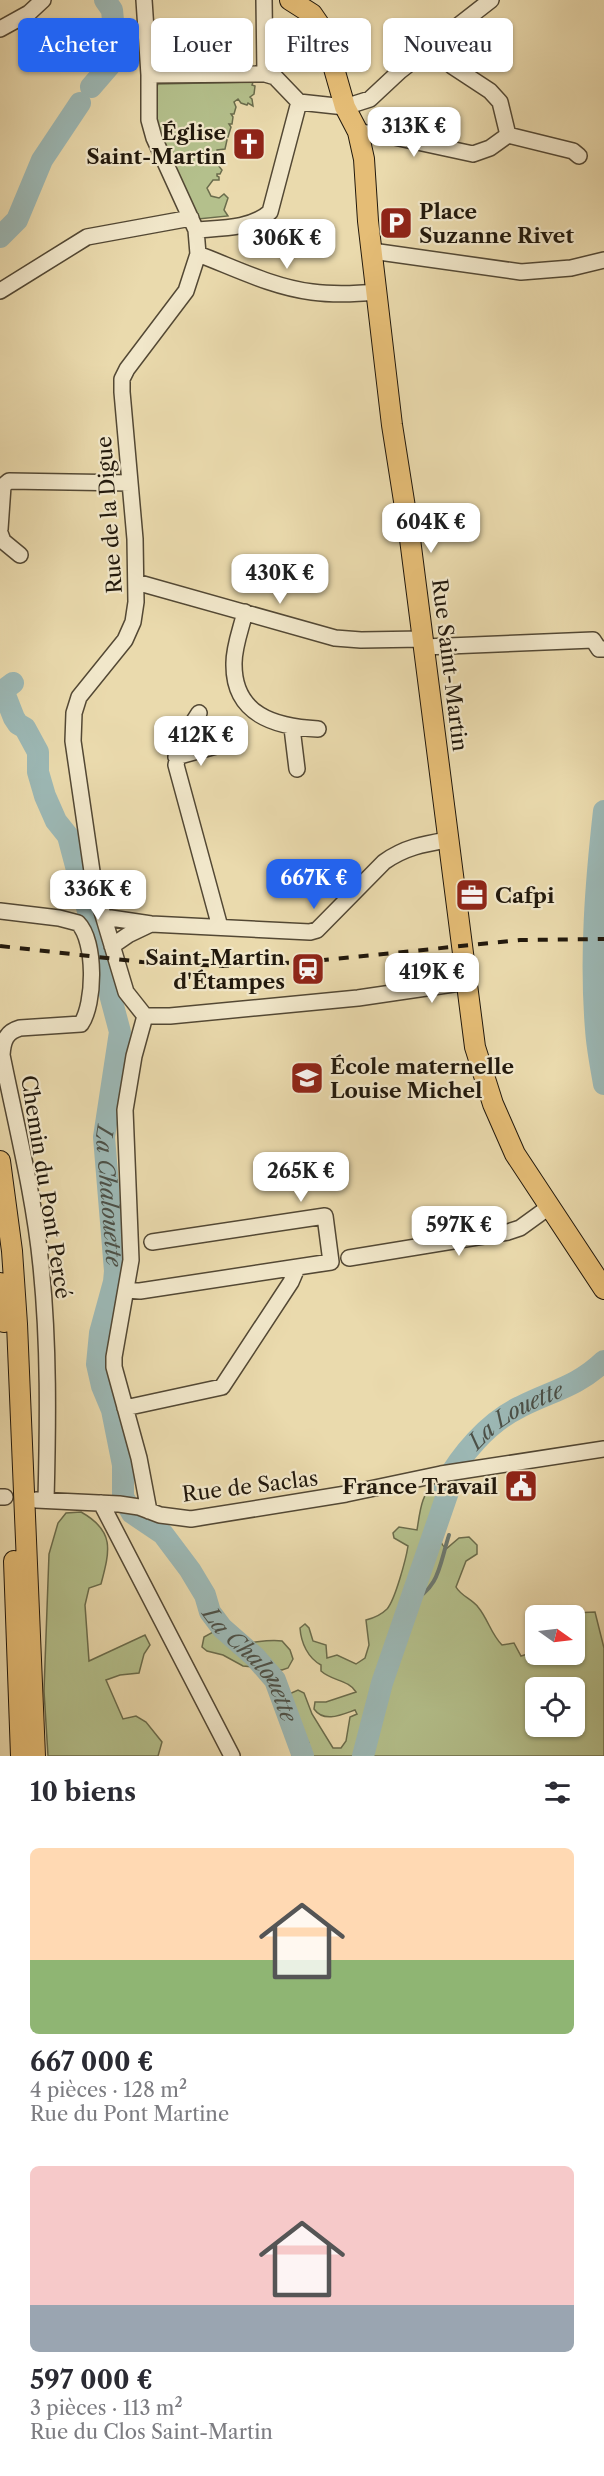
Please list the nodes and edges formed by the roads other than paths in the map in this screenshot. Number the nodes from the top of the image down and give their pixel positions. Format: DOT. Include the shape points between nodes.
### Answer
graph roads {
  1 [pos="43,0"];
  2 [pos="144,0"];
  3 [pos="264,0"];
  4 [pos="290,0"];
  5 [pos="482,3"];
  6 [pos="465,18"];
  7 [pos="0,29"];
  8 [pos="399,72"];
  9 [pos="461,72"];
  10 [pos="265,74"];
  11 [pos="149,75"];
  12 [pos="299,102"];
  13 [pos="345,107"];
  14 [pos="358,132"];
  15 [pos="508,135"];
  16 [pos="579,156"];
  17 [pos="194,224"];
  18 [pos="372,251"];
  19 [pos="198,254"];
  20 [pos="604,260"];
  21 [pos="0,291"];
  22 [pos="377,292"];
  23 [pos="130,483"];
  24 [pos="0,531"];
  25 [pos="20,555"];
  26 [pos="136,582"];
  27 [pos="245,612"];
  28 [pos="423,643"];
  29 [pos="604,649"];
  30 [pos="199,713"];
  31 [pos="292,728"];
  32 [pos="318,729"];
  33 [pos="216,746"];
  34 [pos="176,757"];
  35 [pos="297,769"];
  36 [pos="448,840"];
  37 [pos="0,912"];
  38 [pos="104,917"];
  39 [pos="151,924"];
  40 [pos="220,927"];
  41 [pos="112,946"];
  42 [pos="467,982"];
  43 [pos="140,1011"];
  44 [pos="0,1161"];
  45 [pos="549,1208"];
  46 [pos="152,1242"];
  47 [pos="349,1258"];
  48 [pos="297,1268"];
  49 [pos="0,1283"];
  50 [pos="604,1289"];
  51 [pos="127,1290"];
  52 [pos="125,1408"];
  53 [pos="604,1449"];
  54 [pos="41,1500"];
  55 [pos="101,1503"];
  56 [pos="144,1509"];
  57 [pos="18,1687"];
  58 [pos="7,1756"];
  59 [pos="21,1756"];
  60 [pos="35,1756"];
  61 [pos="232,1756"];
  1 -- 7 [label="street"];
  2 -- 11 [label="street"];
  3 -- 10 [label="street"];
  4 -- 13 [label="main road, Rue Saint-Martin" via="318,21"];
  5 -- 6 [label="street"];
  8 -- 13 [label="street" via="370,99"];
  9 -- 15 [label="street" via="500,102"];
  10 -- 11 [label="street"];
  10 -- 12 [label="street" via="275,77"];
  11 -- 17 [label="street" via="149,120 154,138"];
  12 -- 13 [label="street"];
  12 -- 17 [label="street" via="270,212 262,219 231,227"];
  13 -- 14 [label="main road, Rue Saint-Martin"];
  14 -- 15 [label="street" via="473,154"];
  14 -- 18 [label="main road, Rue Saint-Martin"];
  15 -- 16 [label="street" via="573,151"];
  17 -- 19 [label="street"];
  17 -- 21 [label="street" via="87,237"];
  18 -- 20 [label="street" via="521,272 571,268"];
  18 -- 22 [label="main road, Rue Saint-Martin"];
  19 -- 22 [label="street" via="271,282 311,292"];
  19 -- 23 [label="street, Rue de la Digue" via="186,291 122,379"];
  22 -- 28 [label="main road, Rue Saint-Martin"];
  23 -- 24 [label="street" via="9,481 3,486"];
  23 -- 26 [label="street, Rue de la Digue"];
  24 -- 25 [label="street" via="3,541"];
  26 -- 27 [label="street"];
  26 -- 38 [label="street, Rue de la Digue" via="133,622 125,640 88,683 74,713 72,741 94,885"];
  27 -- 28 [label="street" via="335,638"];
  27 -- 31 [label="street" via="234,661 240,693 262,717"];
  28 -- 29 [label="street" via="593,640"];
  28 -- 36 [label="main road, Rue Saint-Martin"];
  30 -- 34 [label="street"];
  31 -- 32 [label="street"];
  31 -- 35 [label="street"];
  33 -- 34 [label="street"];
  34 -- 40 [label="street"];
  36 -- 40 [label="street" via="423,843 395,854 317,930"];
  36 -- 42 [label="main road, Rue Saint-Martin"];
  37 -- 54 [label="street, Chemin du Pont Percé" via="78,923 88,938 91,962 89,999 81,1024 12,1031 6,1037 2,1055 41,1265 48,1421"];
  38 -- 39 [label="street"];
  38 -- 41 [label="street, Rue de la Digue"];
  39 -- 40 [label="street"];
  39 -- 41 [label="street"];
  41 -- 43 [label="street, Rue de la Digue" via="126,992"];
  42 -- 43 [label="street" via="358,998 170,1016"];
  42 -- 45 [label="main road, Rue Saint-Martin" via="476,1047 493,1104 515,1154"];
  43 -- 51 [label="street" via="124,1121 131,1260"];
  44 -- 60 [label="main road" via="17,1324"];
  45 -- 47 [label="street" via="508,1232"];
  45 -- 50 [label="main road, Rue Saint-Martin"];
  46 -- 48 [label="street" via="325,1216 331,1262"];
  48 -- 51 [label="street"];
  48 -- 52 [label="street" via="222,1388"];
  49 -- 57 [label="main road" via="6,1345"];
  51 -- 52 [label="street" via="114,1357"];
  52 -- 56 [label="street" via="139,1458"];
  53 -- 56 [label="street, Rue de Saclas" via="442,1473 224,1515 191,1519"];
  54 -- 55 [label="street, Rue de Saclas"];
  55 -- 56 [label="street, Rue de Saclas"];
  55 -- 61 [label="street"];
  57 -- 58 [label="main road" via="10,1708"];
  57 -- 59 [label="main road"];
}
